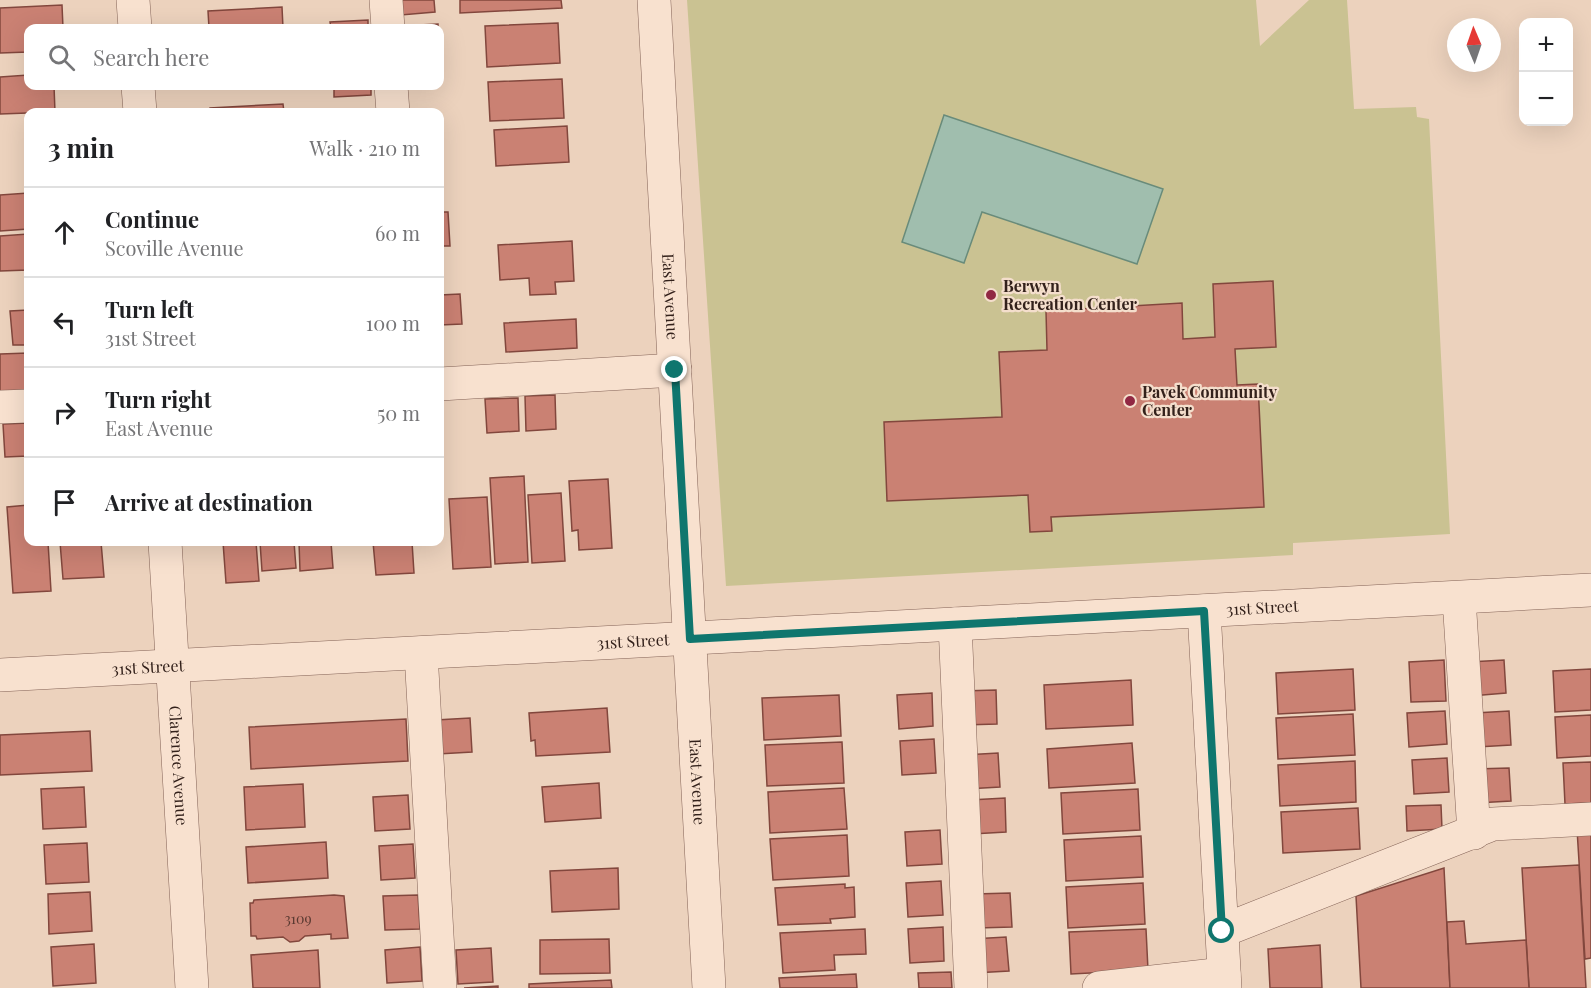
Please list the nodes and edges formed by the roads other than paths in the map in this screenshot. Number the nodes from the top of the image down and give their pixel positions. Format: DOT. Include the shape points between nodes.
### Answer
graph roads {
  1 [pos="133,0"];
  2 [pos="387,0"];
  3 [pos="654,0"];
  4 [pos="135,24"];
  5 [pos="388,24"];
  6 [pos="138,90"];
  7 [pos="391,90"];
  8 [pos="140,108"];
  9 [pos="393,108"];
  10 [pos="675,370"];
  11 [pos="444,384"];
  12 [pos="24,405"];
  13 [pos="0,407"];
  14 [pos="165,546"];
  15 [pos="1591,590"];
  16 [pos="1459,598"];
  17 [pos="1204,611"];
  18 [pos="955,624"];
  19 [pos="690,639"];
  20 [pos="422,653"];
  21 [pos="173,666"];
  22 [pos="0,675"];
  23 [pos="1591,819"];
  24 [pos="1474,833"];
  25 [pos="1222,931"];
  26 [pos="1225,981"];
  27 [pos="192,988"];
  28 [pos="440,988"];
  29 [pos="709,988"];
  30 [pos="971,988"];
  31 [pos="1099,988"];
  1 -- 4 [label="street"];
  2 -- 5 [label="street"];
  3 -- 10 [label="street, East Avenue"];
  6 -- 8 [label="street"];
  7 -- 9 [label="street"];
  10 -- 11 [label="street"];
  10 -- 19 [label="street, East Avenue"];
  12 -- 13 [label="street"];
  14 -- 21 [label="street, Clarence Avenue"];
  15 -- 16 [label="street, 31st Street"];
  16 -- 17 [label="street, 31st Street"];
  16 -- 24 [label="street"];
  17 -- 18 [label="street, 31st Street"];
  17 -- 25 [label="street"];
  18 -- 19 [label="street, 31st Street"];
  18 -- 30 [label="street"];
  19 -- 20 [label="street, 31st Street"];
  19 -- 29 [label="street, East Avenue"];
  20 -- 21 [label="street, 31st Street"];
  20 -- 28 [label="street"];
  21 -- 22 [label="street, 31st Street"];
  21 -- 27 [label="street, Clarence Avenue"];
  23 -- 24 [label="street" via="1493,824"];
  24 -- 25 [label="street"];
  25 -- 26 [label="street"];
  26 -- 31 [label="street"];
}
